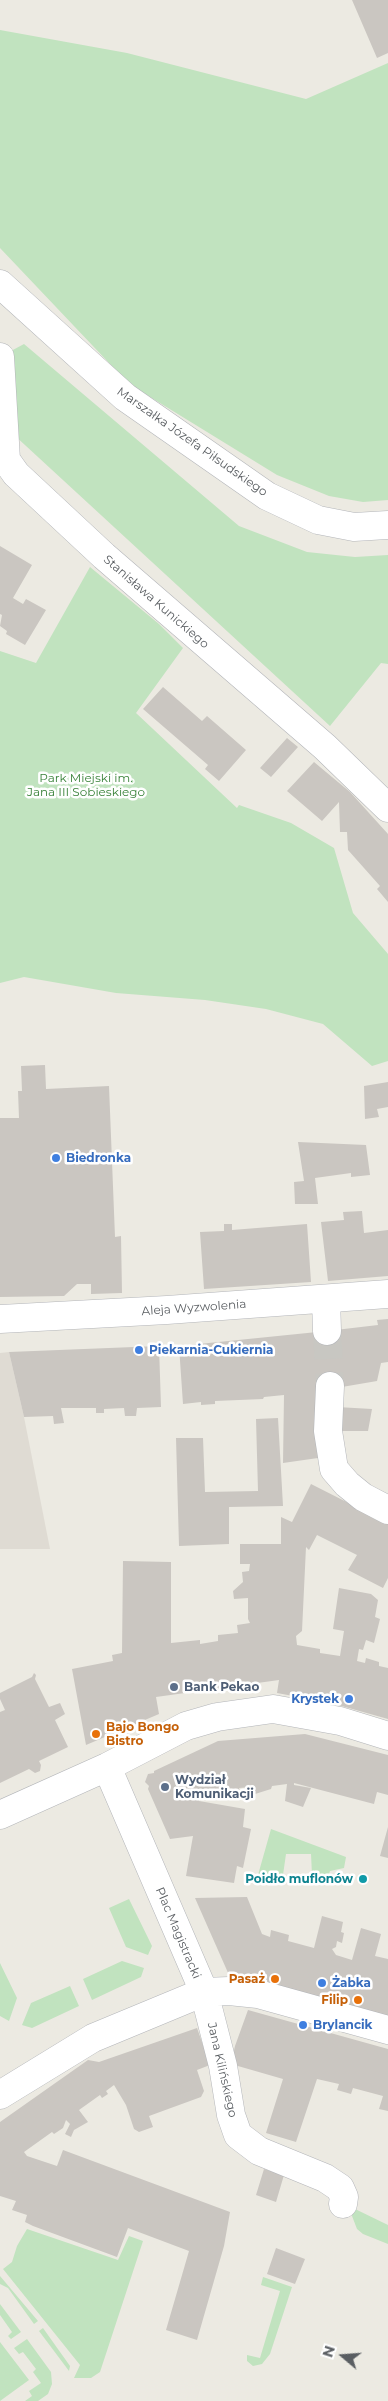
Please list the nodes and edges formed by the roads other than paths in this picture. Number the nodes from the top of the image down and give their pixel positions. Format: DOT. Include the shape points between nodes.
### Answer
graph roads {
  1 [pos="2,292"];
  2 [pos="0,357"];
  3 [pos="3,462"];
  4 [pos="388,525"];
  5 [pos="388,808"];
  6 [pos="388,1294"];
  7 [pos="326,1299"];
  8 [pos="0,1319"];
  9 [pos="327,1331"];
  10 [pos="330,1386"];
  11 [pos="388,1510"];
  12 [pos="388,1736"];
  13 [pos="107,1767"];
  14 [pos="0,1815"];
  15 [pos="204,1992"];
  16 [pos="388,2030"];
  17 [pos="1,2090"];
  18 [pos="343,2204"];
  1 -- 4 [label="street, Marszałka Józefa Piłsudskiego" via="125,397 267,496 318,520 354,527"];
  2 -- 3 [label="street, Stanisława Kunickiego"];
  3 -- 5 [label="street, Stanisława Kunickiego" via="104,556 325,747"];
  6 -- 7 [label="street, Aleja Wyzwolenia"];
  7 -- 8 [label="street, Aleja Wyzwolenia"];
  7 -- 9 [label="street"];
  10 -- 11 [label="street" via="328,1431 334,1469 363,1497"];
  12 -- 13 [label="street" via="340,1721 274,1710 217,1717 186,1726"];
  13 -- 14 [label="street"];
  13 -- 15 [label="street, Plac Magistracki"];
  15 -- 16 [label="street" via="258,1994"];
  15 -- 17 [label="street, Plac Magistracki" via="93,2038"];
  15 -- 18 [label="street, Jana Kilińskiego" via="238,2136 259,2151 325,2178 340,2188"];
}
